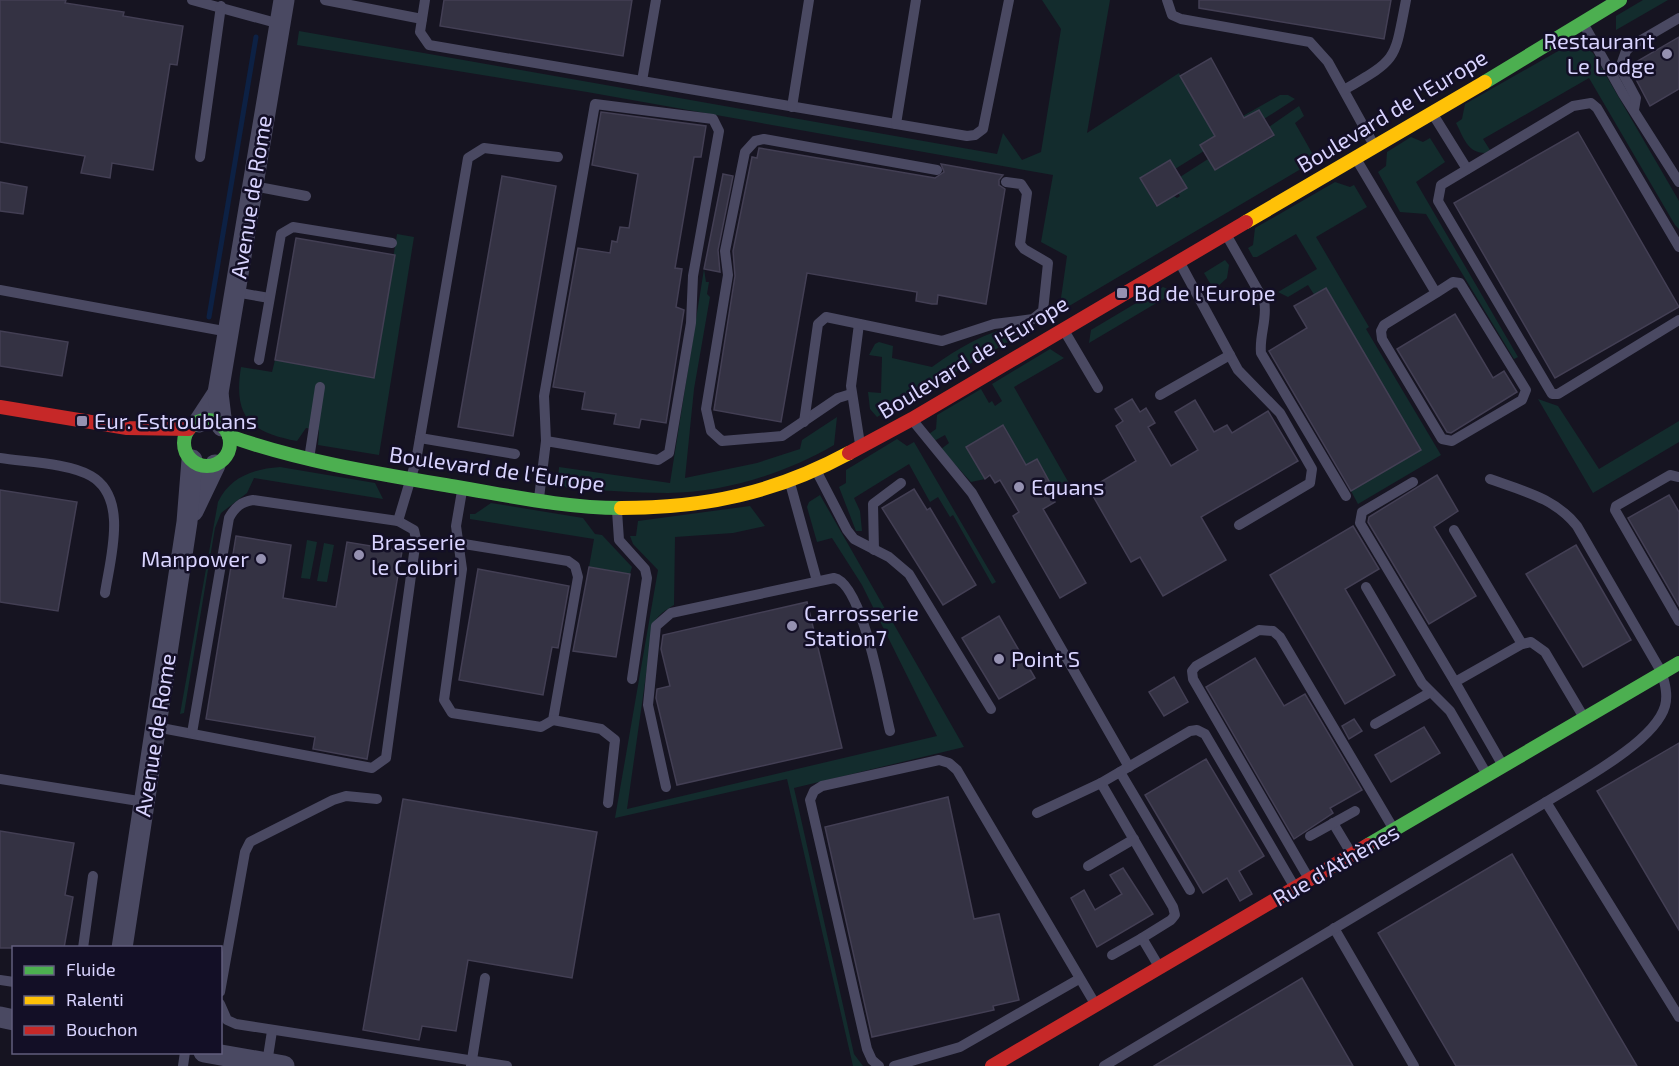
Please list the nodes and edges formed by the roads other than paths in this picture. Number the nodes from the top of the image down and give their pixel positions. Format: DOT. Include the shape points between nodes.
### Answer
graph roads {
  1 [pos="192,0"];
  2 [pos="284,0"];
  3 [pos="325,0"];
  4 [pos="425,0"];
  5 [pos="656,0"];
  6 [pos="809,0"];
  7 [pos="916,0"];
  8 [pos="1009,0"];
  9 [pos="1167,0"];
  10 [pos="1406,0"];
  11 [pos="1620,0"];
  12 [pos="221,6"];
  13 [pos="1679,18"];
  14 [pos="422,19"];
  15 [pos="1582,22"];
  16 [pos="280,24"];
  17 [pos="642,81"];
  18 [pos="1344,90"];
  19 [pos="792,106"];
  20 [pos="1634,110"];
  21 [pos="1432,113"];
  22 [pos="896,124"];
  23 [pos="1375,148"];
  24 [pos="200,157"];
  25 [pos="558,157"];
  26 [pos="1357,159"];
  27 [pos="1467,169"];
  28 [pos="937,170"];
  29 [pos="1006,182"];
  30 [pos="1679,182"];
  31 [pos="253,186"];
  32 [pos="306,196"];
  33 [pos="1225,233"];
  34 [pos="392,243"];
  35 [pos="1679,247"];
  36 [pos="1179,260"];
  37 [pos="0,290"];
  38 [pos="235,292"];
  39 [pos="1436,293"];
  40 [pos="270,298"];
  41 [pos="1679,320"];
  42 [pos="859,324"];
  43 [pos="1063,329"];
  44 [pos="229,332"];
  45 [pos="1230,355"];
  46 [pos="258,360"];
  47 [pos="320,387"];
  48 [pos="1098,388"];
  49 [pos="218,393"];
  50 [pos="851,394"];
  51 [pos="1160,396"];
  52 [pos="0,407"];
  53 [pos="912,419"];
  54 [pos="804,422"];
  55 [pos="194,425"];
  56 [pos="127,428"];
  57 [pos="226,431"];
  58 [pos="420,438"];
  59 [pos="546,441"];
  60 [pos="861,448"];
  61 [pos="280,454"];
  62 [pos="515,454"];
  63 [pos="189,456"];
  64 [pos="0,458"];
  65 [pos="309,460"];
  66 [pos="220,461"];
  67 [pos="816,471"];
  68 [pos="1679,477"];
  69 [pos="409,478"];
  70 [pos="1490,479"];
  71 [pos="789,482"];
  72 [pos="1413,482"];
  73 [pos="901,483"];
  74 [pos="462,487"];
  75 [pos="1346,496"];
  76 [pos="539,501"];
  77 [pos="617,508"];
  78 [pos="187,522"];
  79 [pos="398,522"];
  80 [pos="1239,525"];
  81 [pos="1454,530"];
  82 [pos="458,543"];
  83 [pos="874,550"];
  84 [pos="817,581"];
  85 [pos="1366,587"];
  86 [pos="105,593"];
  87 [pos="1679,621"];
  88 [pos="1522,644"];
  89 [pos="1679,663"];
  90 [pos="1662,673"];
  91 [pos="632,679"];
  92 [pos="1455,682"];
  93 [pos="1429,693"];
  94 [pos="991,709"];
  95 [pos="1584,719"];
  96 [pos="553,720"];
  97 [pos="1375,724"];
  98 [pos="156,727"];
  99 [pos="890,731"];
  100 [pos="192,733"];
  101 [pos="1503,767"];
  102 [pos="1124,769"];
  103 [pos="1487,776"];
  104 [pos="0,779"];
  105 [pos="1101,783"];
  106 [pos="666,787"];
  107 [pos="377,800"];
  108 [pos="145,802"];
  109 [pos="1546,802"];
  110 [pos="608,803"];
  111 [pos="1354,811"];
  112 [pos="1037,813"];
  113 [pos="1334,823"];
  114 [pos="1395,830"];
  115 [pos="1310,836"];
  116 [pos="1134,839"];
  117 [pos="1352,855"];
  118 [pos="1088,866"];
  119 [pos="93,876"];
  120 [pos="1310,880"];
  121 [pos="1296,888"];
  122 [pos="1190,890"];
  123 [pos="1334,928"];
  124 [pos="1142,938"];
  125 [pos="83,946"];
  126 [pos="122,946"];
  127 [pos="1112,955"];
  128 [pos="1160,968"];
  129 [pos="485,978"];
  130 [pos="1079,979"];
  131 [pos="222,981"];
  132 [pos="1096,1005"];
  133 [pos="222,1009"];
  134 [pos="1679,1017"];
  135 [pos="272,1031"];
  136 [pos="210,1058"];
  137 [pos="471,1063"];
  138 [pos="264,1064"];
  139 [pos="507,1066"];
  140 [pos="879,1066"];
  141 [pos="894,1066"];
  142 [pos="992,1066"];
  143 [pos="1104,1066"];
  144 [pos="1414,1066"];
  1 -- 12 [label="lane"];
  2 -- 16 [label="street, Avenue de Rome"];
  3 -- 14 [label="lane"];
  4 -- 14 [label="lane"];
  5 -- 17 [label="lane"];
  6 -- 19 [label="lane"];
  7 -- 22 [label="lane"];
  8 -- 22 [label="lane" via="983,129 967,136"];
  9 -- 18 [label="lane" via="1172,15 1181,19 1311,42 1329,62"];
  10 -- 18 [label="lane" via="1393,56 1386,65"];
  11 -- 15 [label="street, Boulevard de l'Europe"];
  12 -- 16 [label="lane"];
  12 -- 24 [label="lane"];
  13 -- 20 [label="lane" via="1626,51 1620,68 1636,98"];
  14 -- 17 [label="lane" via="420,32 429,45"];
  15 -- 20 [label="lane"];
  15 -- 21 [label="street, Boulevard de l'Europe"];
  16 -- 31 [label="street, Avenue de Rome"];
  17 -- 19 [label="lane"];
  18 -- 23 [label="lane"];
  19 -- 22 [label="lane"];
  20 -- 30 [label="lane"];
  21 -- 23 [label="street, Boulevard de l'Europe"];
  21 -- 27 [label="lane"];
  23 -- 26 [label="street, Boulevard de l'Europe"];
  25 -- 58 [label="lane" via="484,148 468,158"];
  26 -- 33 [label="street, Boulevard de l'Europe"];
  26 -- 39 [label="lane"];
  27 -- 35 [label="lane" via="1573,106 1591,103"];
  27 -- 41 [label="lane" via="1441,185 1438,201 1552,394 1558,394"];
  28 -- 54 [label="lane" via="764,140 755,141 745,152 725,251 728,275 707,422 716,438 730,442 775,438"];
  29 -- 42 [label="lane" via="1021,184 1027,193 1020,244 1048,262 1043,311 1039,316 994,324 942,341"];
  31 -- 32 [label="lane"];
  31 -- 38 [label="street, Avenue de Rome"];
  33 -- 36 [label="street, Boulevard de l'Europe"];
  33 -- 75 [label="lane" via="1264,301 1261,353"];
  34 -- 40 [label="lane" via="292,227 285,230 281,234"];
  36 -- 43 [label="street, Boulevard de l'Europe"];
  36 -- 45 [label="lane"];
  37 -- 44 [label="lane"];
  38 -- 40 [label="lane"];
  38 -- 44 [label="street, Avenue de Rome"];
  39 -- 39 [label="lane" via="1384,325 1381,331 1382,339 1442,439 1452,441 1522,400 1526,390 1460,283 1453,282"];
  40 -- 46 [label="lane"];
  42 -- 50 [label="lane"];
  42 -- 54 [label="lane" via="826,317 818,324"];
  43 -- 48 [label="lane"];
  43 -- 53 [label="street, Boulevard de l'Europe"];
  44 -- 49 [label="street, Avenue de Rome"];
  45 -- 51 [label="lane"];
  45 -- 80 [label="lane" via="1238,370 1280,412 1313,477 1310,483"];
  47 -- 65 [label="lane"];
  49 -- 55 [label="street, Avenue de Rome"];
  49 -- 57 [label="street, Avenue de Rome"];
  50 -- 54 [label="lane" via="838,398"];
  50 -- 60 [label="lane"];
  52 -- 56 [label="street"];
  53 -- 60 [label="street, Boulevard de l'Europe"];
  53 -- 102 [label="lane" via="972,493"];
  55 -- 56 [label="street"];
  55 -- 57 [label="street" via="212,420"];
  55 -- 63 [label="street" via="184,444"];
  56 -- 63 [label="street"];
  57 -- 61 [label="street, Boulevard de l'Europe"];
  57 -- 66 [label="street" via="229,451"];
  58 -- 62 [label="lane"];
  58 -- 69 [label="lane"];
  59 -- 59 [label="lane" via="544,396 595,104 713,119 719,130 693,276 691,323 669,453 658,459"];
  59 -- 76 [label="lane"];
  60 -- 67 [label="street, Boulevard de l'Europe"];
  61 -- 65 [label="street, Boulevard de l'Europe"];
  61 -- 66 [label="street, Boulevard de l'Europe"];
  63 -- 66 [label="street" via="203,466"];
  63 -- 78 [label="street, Avenue de Rome"];
  64 -- 86 [label="lane" via="75,470 99,483 114,512"];
  65 -- 69 [label="street, Boulevard de l'Europe"];
  66 -- 78 [label="street, Avenue de Rome"];
  67 -- 71 [label="street, Boulevard de l'Europe"];
  67 -- 83 [label="lane" via="847,530"];
  68 -- 87 [label="lane" via="1670,475 1615,510"];
  69 -- 74 [label="street, Boulevard de l'Europe"];
  69 -- 79 [label="lane"];
  70 -- 90 [label="lane" via="1539,496 1567,513"];
  71 -- 77 [label="street, Boulevard de l'Europe" via="754,493 674,508"];
  71 -- 84 [label="lane"];
  72 -- 92 [label="lane" via="1362,512 1360,523"];
  73 -- 83 [label="lane" via="873,504"];
  74 -- 76 [label="street, Boulevard de l'Europe"];
  74 -- 82 [label="lane" via="456,526"];
  76 -- 77 [label="street, Boulevard de l'Europe"];
  77 -- 91 [label="lane" via="619,540 645,569 647,578"];
  78 -- 98 [label="street, Avenue de Rome"];
  79 -- 100 [label="lane" via="253,500 234,510 229,518"];
  79 -- 100 [label="lane" via="414,530 416,539 386,758 381,764 372,768"];
  81 -- 88 [label="lane"];
  82 -- 96 [label="lane" via="567,561 576,566 578,577"];
  82 -- 96 [label="lane" via="462,569 446,707 452,713 541,727"];
  83 -- 94 [label="lane" via="909,574"];
  84 -- 99 [label="lane" via="841,579 850,590 864,626"];
  84 -- 106 [label="lane" via="671,613 656,626 648,705"];
  85 -- 93 [label="lane"];
  88 -- 92 [label="lane"];
  88 -- 95 [label="lane" via="1531,642 1545,652"];
  89 -- 90 [label="street, Rue d'Athènes"];
  90 -- 95 [label="street, Rue d'Athènes"];
  90 -- 109 [label="lane" via="1665,705 1653,727 1639,742"];
  92 -- 101 [label="lane"];
  93 -- 97 [label="lane"];
  93 -- 103 [label="lane" via="1450,711"];
  95 -- 101 [label="street, Rue d'Athènes"];
  96 -- 110 [label="lane" via="601,729 615,740"];
  98 -- 100 [label="lane"];
  98 -- 108 [label="street, Avenue de Rome"];
  101 -- 103 [label="street, Rue d'Athènes"];
  102 -- 105 [label="lane"];
  102 -- 121 [label="lane" via="1190,731 1205,734"];
  102 -- 122 [label="lane"];
  103 -- 114 [label="street, Rue d'Athènes"];
  104 -- 108 [label="lane"];
  105 -- 112 [label="lane"];
  105 -- 116 [label="lane"];
  107 -- 131 [label="lane" via="346,796 333,800 250,842"];
  108 -- 126 [label="street, Avenue de Rome"];
  109 -- 123 [label="lane"];
  109 -- 134 [label="lane"];
  111 -- 113 [label="lane"];
  113 -- 115 [label="lane"];
  113 -- 117 [label="lane"];
  114 -- 117 [label="street, Rue d'Athènes"];
  114 -- 120 [label="lane" via="1273,631 1258,630 1196,666 1193,679"];
  116 -- 118 [label="lane"];
  116 -- 124 [label="lane" via="1175,915"];
  117 -- 120 [label="street, Rue d'Athènes"];
  119 -- 125 [label="lane"];
  120 -- 121 [label="street, Rue d'Athènes"];
  121 -- 128 [label="street, Rue d'Athènes"];
  123 -- 143 [label="lane"];
  123 -- 144 [label="lane"];
  124 -- 127 [label="lane"];
  124 -- 128 [label="lane"];
  128 -- 132 [label="street, Rue d'Athènes"];
  129 -- 137 [label="lane"];
  130 -- 132 [label="lane"];
  130 -- 140 [label="lane" via="957,770 949,763 939,760 822,786 810,800 867,1049"];
  130 -- 141 [label="lane" via="960,1047"];
  132 -- 142 [label="street, Rue d'Athènes"];
  133 -- 135 [label="lane" via="227,1020"];
  135 -- 137 [label="lane"];
  135 -- 138 [label="lane"];
  136 -- 138 [label="street"];
  137 -- 139 [label="lane"];
}
